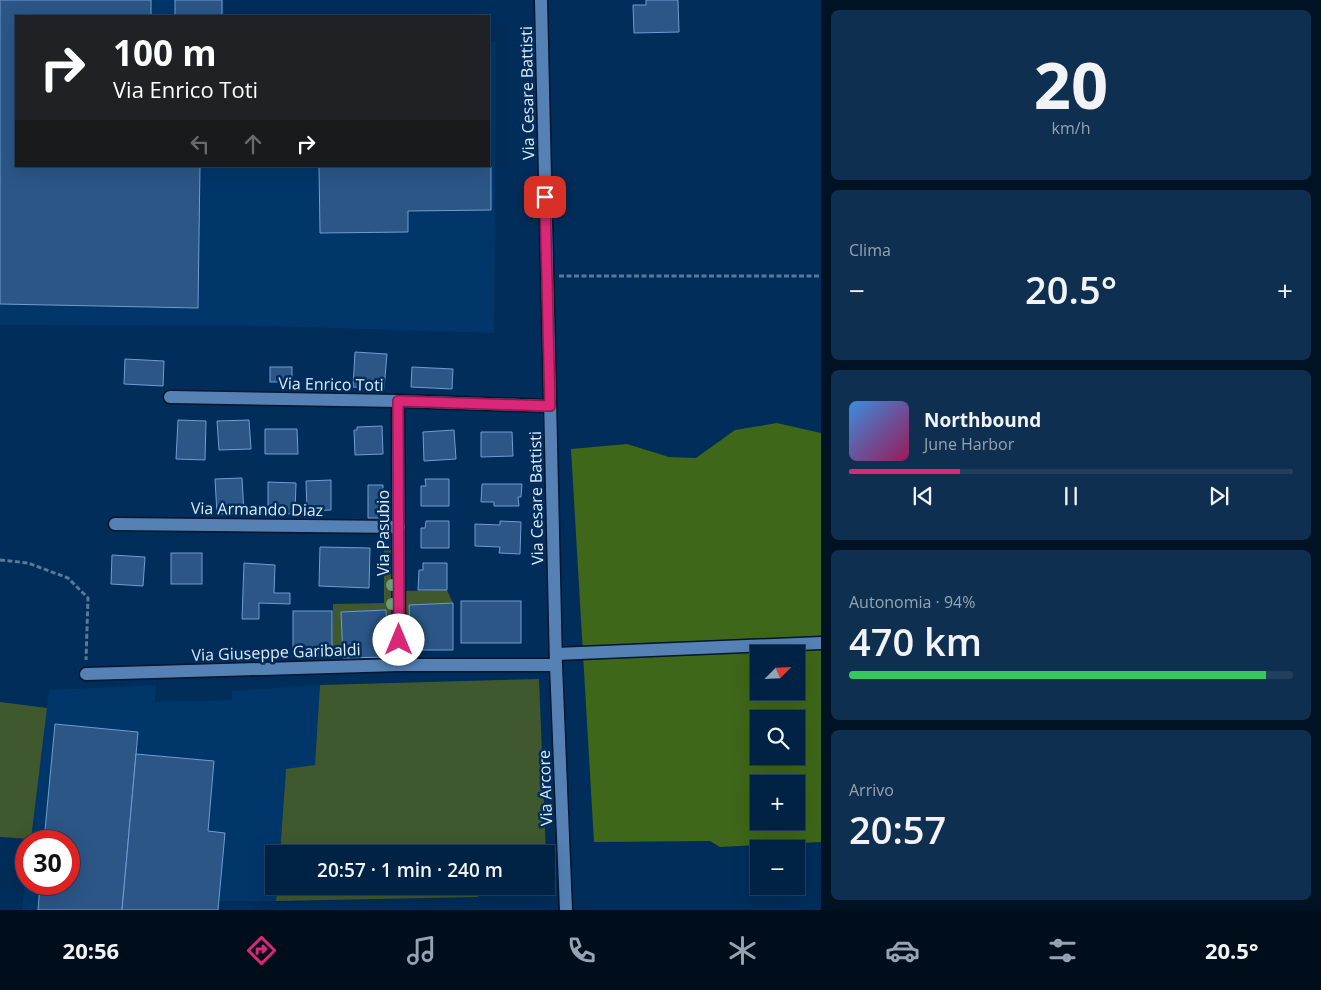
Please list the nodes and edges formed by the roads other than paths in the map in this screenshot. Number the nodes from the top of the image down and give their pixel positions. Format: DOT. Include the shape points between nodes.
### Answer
graph roads {
  1 [pos="541,0"];
  2 [pos="170,397"];
  3 [pos="398,401"];
  4 [pos="550,406"];
  5 [pos="114,524"];
  6 [pos="399,527"];
  7 [pos="821,643"];
  8 [pos="556,659"];
  9 [pos="399,665"];
  10 [pos="86,674"];
  11 [pos="566,910"];
  1 -- 4 [label="street, Via Cesare Battisti"];
  2 -- 3 [label="street, Via Enrico Toti"];
  3 -- 4 [label="street, Via Enrico Toti"];
  3 -- 6 [label="street, Via Pasubio"];
  4 -- 8 [label="street, Via Cesare Battisti"];
  5 -- 6 [label="street, Via Armando Diaz"];
  6 -- 9 [label="street, Via Pasubio"];
  7 -- 8 [label="street, Via Giuseppe Garibaldi"];
  8 -- 9 [label="street, Via Giuseppe Garibaldi"];
  8 -- 11 [label="street, Via Arcore"];
  9 -- 10 [label="street, Via Giuseppe Garibaldi"];
}
